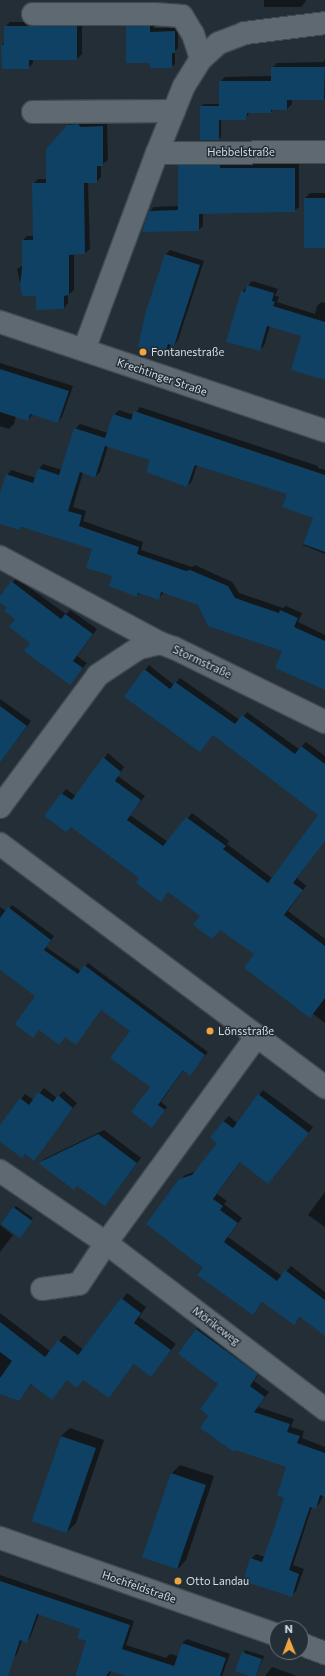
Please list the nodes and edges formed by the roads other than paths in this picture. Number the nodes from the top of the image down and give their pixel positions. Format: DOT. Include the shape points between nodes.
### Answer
graph roads {
  1 [pos="33,14"];
  2 [pos="325,23"];
  3 [pos="201,59"];
  4 [pos="174,111"];
  5 [pos="33,112"];
  6 [pos="157,152"];
  7 [pos="325,152"];
  8 [pos="0,322"];
  9 [pos="84,350"];
  10 [pos="325,431"];
  11 [pos="0,557"];
  12 [pos="160,643"];
  13 [pos="325,722"];
  14 [pos="0,807"];
  15 [pos="0,844"];
  16 [pos="257,1036"];
  17 [pos="325,1087"];
  18 [pos="0,1171"];
  19 [pos="106,1243"];
  20 [pos="42,1289"];
  21 [pos="325,1409"];
  22 [pos="0,1538"];
  23 [pos="269,1632"];
  24 [pos="309,1647"];
  25 [pos="325,1652"];
  1 -- 3 [label="street" via="182,16 193,34"];
  2 -- 3 [label="street" via="245,33 219,43"];
  3 -- 4 [label="street" via="184,86"];
  4 -- 5 [label="street"];
  4 -- 6 [label="street"];
  6 -- 7 [label="street, Hebbelstraße"];
  6 -- 9 [label="street"];
  8 -- 9 [label="street, Krechtinger Straße"];
  9 -- 10 [label="street, Krechtinger Straße"];
  11 -- 12 [label="street"];
  12 -- 13 [label="street, Stormstraße"];
  12 -- 14 [label="street, Stormstraße" via="139,648 98,675"];
  15 -- 16 [label="street"];
  16 -- 17 [label="street"];
  16 -- 19 [label="street"];
  18 -- 19 [label="street, Mörikeweg"];
  19 -- 20 [label="street" via="79,1284"];
  19 -- 21 [label="street, Mörikeweg"];
  22 -- 23 [label="street, Hochfeldstraße"];
  24 -- 25 [label="street"];
}
